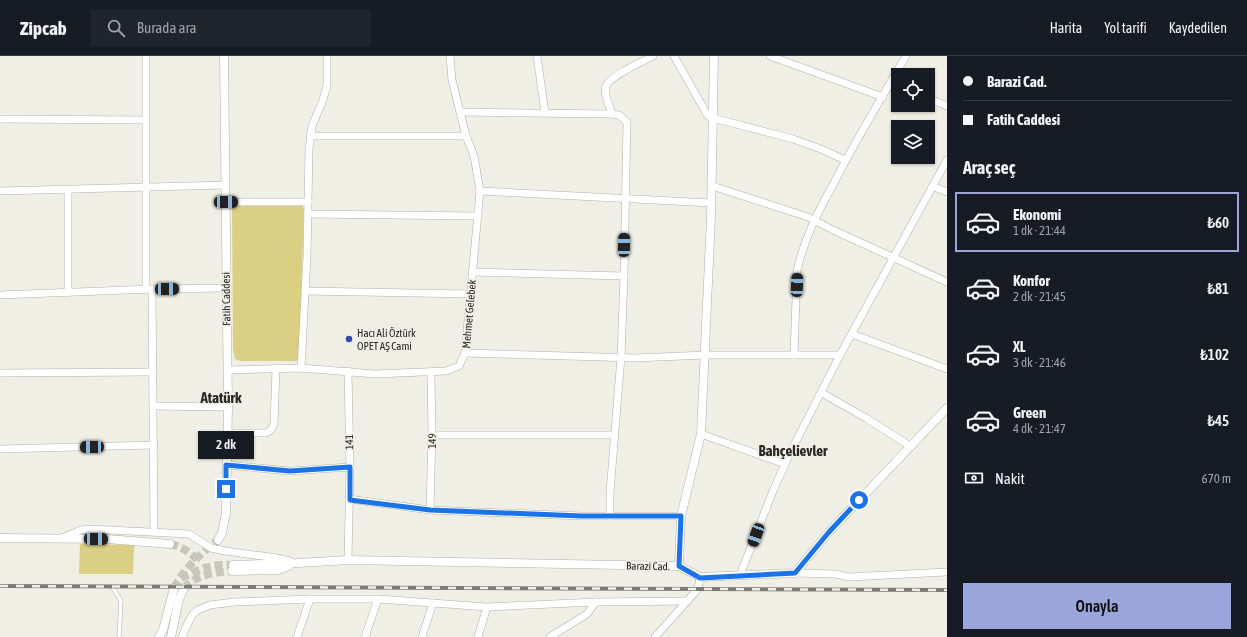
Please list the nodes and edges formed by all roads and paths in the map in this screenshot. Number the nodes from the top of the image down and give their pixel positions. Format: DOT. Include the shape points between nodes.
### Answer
graph roads {
  1 [pos="146,56"];
  2 [pos="224,56"];
  3 [pos="327,56"];
  4 [pos="450,56"];
  5 [pos="537,56"];
  6 [pos="653,56"];
  7 [pos="674,56"];
  8 [pos="714,56"];
  9 [pos="770,56"];
  10 [pos="906,56"];
  11 [pos="890,83"];
  12 [pos="882,97"];
  13 [pos="935,101"];
  14 [pos="947,106"];
  15 [pos="460,112"];
  16 [pos="545,113"];
  17 [pos="612,114"];
  18 [pos="713,118"];
  19 [pos="0,119"];
  20 [pos="146,120"];
  21 [pos="310,136"];
  22 [pos="466,136"];
  23 [pos="845,160"];
  24 [pos="947,160"];
  25 [pos="225,185"];
  26 [pos="712,186"];
  27 [pos="932,186"];
  28 [pos="146,187"];
  29 [pos="68,189"];
  30 [pos="0,190"];
  31 [pos="480,191"];
  32 [pos="947,192"];
  33 [pos="625,197"];
  34 [pos="226,202"];
  35 [pos="308,202"];
  36 [pos="712,203"];
  37 [pos="308,214"];
  38 [pos="478,216"];
  39 [pos="814,220"];
  40 [pos="893,257"];
  41 [pos="473,272"];
  42 [pos="624,276"];
  43 [pos="947,282"];
  44 [pos="226,288"];
  45 [pos="149,289"];
  46 [pos="68,292"];
  47 [pos="305,292"];
  48 [pos="471,294"];
  49 [pos="0,295"];
  50 [pos="852,334"];
  51 [pos="465,353"];
  52 [pos="794,355"];
  53 [pos="840,355"];
  54 [pos="706,356"];
  55 [pos="620,357"];
  56 [pos="301,368"];
  57 [pos="276,369"];
  58 [pos="228,370"];
  59 [pos="947,370"];
  60 [pos="348,371"];
  61 [pos="153,372"];
  62 [pos="431,372"];
  63 [pos="0,373"];
  64 [pos="822,393"];
  65 [pos="153,406"];
  66 [pos="228,407"];
  67 [pos="947,408"];
  68 [pos="227,433"];
  69 [pos="701,434"];
  70 [pos="432,435"];
  71 [pos="614,435"];
  72 [pos="154,445"];
  73 [pos="910,446"];
  74 [pos="0,449"];
  75 [pos="785,464"];
  76 [pos="226,465"];
  77 [pos="350,467"];
  78 [pos="350,500"];
  79 [pos="430,510"];
  80 [pos="610,516"];
  81 [pos="681,516"];
  82 [pos="154,532"];
  83 [pos="0,538"];
  84 [pos="62,538"];
  85 [pos="218,540"];
  86 [pos="170,544"];
  87 [pos="348,560"];
  88 [pos="298,563"];
  89 [pos="679,566"];
  90 [pos="233,568"];
  91 [pos="947,572"];
  92 [pos="795,573"];
  93 [pos="740,575"];
  94 [pos="700,578"];
  95 [pos="113,588"];
  96 [pos="174,588"];
  97 [pos="184,588"];
  98 [pos="310,599"];
  99 [pos="378,599"];
  100 [pos="688,601"];
  101 [pos="596,602"];
  102 [pos="433,603"];
  103 [pos="487,607"];
  104 [pos="119,637"];
  105 [pos="158,637"];
  106 [pos="171,637"];
  107 [pos="182,637"];
  108 [pos="297,637"];
  109 [pos="365,637"];
  110 [pos="422,637"];
  111 [pos="478,637"];
  112 [pos="550,637"];
  113 [pos="655,637"];
  1 -- 20 [label="street"];
  2 -- 25 [label="street, Fatih Caddesi"];
  3 -- 21 [label="street" via="327,85"];
  4 -- 15 [label="street, Mehmet Gelebek" via="452,80"];
  5 -- 16 [label="street"];
  6 -- 17 [label="street" via="612,79 606,87"];
  7 -- 18 [label="street" via="705,112"];
  8 -- 18 [label="street"];
  9 -- 12 [label="street"];
  10 -- 11 [label="street"];
  11 -- 12 [label="street"];
  12 -- 23 [label="street"];
  13 -- 14 [label="street"];
  15 -- 16 [label="street"];
  15 -- 22 [label="street, Mehmet Gelebek"];
  16 -- 17 [label="street"];
  17 -- 33 [label="street" via="619,115 627,122"];
  18 -- 23 [label="street" via="793,139"];
  18 -- 26 [label="street"];
  19 -- 20 [label="street"];
  20 -- 28 [label="street"];
  21 -- 22 [label="street"];
  21 -- 35 [label="street"];
  22 -- 31 [label="street, Mehmet Gelebek" via="474,156"];
  23 -- 39 [label="street"];
  24 -- 27 [label="street"];
  25 -- 28 [label="street"];
  25 -- 34 [label="street, Fatih Caddesi"];
  26 -- 36 [label="street"];
  26 -- 39 [label="street"];
  27 -- 32 [label="street"];
  27 -- 40 [label="street"];
  28 -- 29 [label="street"];
  28 -- 45 [label="street"];
  29 -- 30 [label="street"];
  29 -- 46 [label="street"];
  31 -- 33 [label="street"];
  31 -- 38 [label="street, Mehmet Gelebek"];
  33 -- 36 [label="street"];
  33 -- 42 [label="street"];
  34 -- 35 [label="street"];
  34 -- 44 [label="street, Fatih Caddesi"];
  35 -- 37 [label="street"];
  36 -- 54 [label="street"];
  37 -- 38 [label="street"];
  37 -- 47 [label="street"];
  38 -- 41 [label="street, Mehmet Gelebek"];
  39 -- 40 [label="street"];
  39 -- 52 [label="street" via="797,271"];
  40 -- 43 [label="street"];
  40 -- 50 [label="street"];
  41 -- 42 [label="street"];
  41 -- 48 [label="street, Mehmet Gelebek"];
  42 -- 55 [label="street"];
  44 -- 45 [label="street"];
  44 -- 58 [label="street, Fatih Caddesi"];
  45 -- 46 [label="street"];
  45 -- 61 [label="street"];
  46 -- 49 [label="street"];
  47 -- 48 [label="street"];
  47 -- 56 [label="street"];
  48 -- 51 [label="street, Mehmet Gelebek"];
  50 -- 53 [label="street"];
  50 -- 59 [label="street"];
  51 -- 55 [label="street"];
  51 -- 62 [label="street, Mehmet Gelebek" via="459,366 446,371"];
  52 -- 53 [label="street"];
  52 -- 54 [label="street"];
  53 -- 64 [label="street"];
  54 -- 55 [label="street"];
  54 -- 69 [label="street"];
  55 -- 71 [label="street"];
  56 -- 57 [label="street, Mehmet Gelebek"];
  56 -- 60 [label="street, Mehmet Gelebek"];
  57 -- 58 [label="street, Mehmet Gelebek"];
  57 -- 68 [label="street" via="274,424 271,430 266,433"];
  58 -- 66 [label="street, Fatih Caddesi"];
  60 -- 62 [label="street, Mehmet Gelebek" via="375,374"];
  60 -- 77 [label="street, 141"];
  61 -- 63 [label="street"];
  61 -- 65 [label="street"];
  62 -- 70 [label="street, 149"];
  64 -- 73 [label="street"];
  64 -- 75 [label="street"];
  65 -- 66 [label="street"];
  65 -- 72 [label="street"];
  66 -- 68 [label="street, Fatih Caddesi"];
  67 -- 73 [label="street"];
  68 -- 76 [label="street, Fatih Caddesi"];
  69 -- 75 [label="street"];
  69 -- 81 [label="street"];
  70 -- 71 [label="street"];
  70 -- 79 [label="street, 149"];
  71 -- 80 [label="street"];
  72 -- 74 [label="street"];
  72 -- 82 [label="street"];
  73 -- 92 [label="street" via="829,532"];
  75 -- 93 [label="street"];
  76 -- 77 [label="street" via="290,471"];
  76 -- 85 [label="street, Fatih Caddesi" via="226,513"];
  77 -- 78 [label="street, 141"];
  78 -- 79 [label="street"];
  78 -- 87 [label="street, 141"];
  79 -- 80 [label="street"];
  80 -- 81 [label="street"];
  81 -- 89 [label="street"];
  82 -- 84 [label="street" via="89,529"];
  82 -- 88 [label="street" via="189,534 211,548"];
  83 -- 84 [label="street"];
  84 -- 86 [label="street"];
  87 -- 88 [label="street, Barazi Cad."];
  87 -- 89 [label="street, Barazi Cad."];
  88 -- 90 [label="street, Barazi Cad." via="278,570"];
  89 -- 94 [label="street, Barazi Cad."];
  91 -- 92 [label="street" via="849,577"];
  92 -- 93 [label="street"];
  93 -- 94 [label="street"];
  94 -- 100 [label="street" via="698,589"];
  95 -- 104 [label="lane" via="121,601"];
  96 -- 105 [label="street" via="163,630"];
  97 -- 106 [label="street" via="179,599"];
  98 -- 99 [label="street"];
  98 -- 107 [label="street" via="210,605 193,614"];
  98 -- 108 [label="street"];
  99 -- 102 [label="street"];
  99 -- 109 [label="street"];
  100 -- 101 [label="street"];
  100 -- 113 [label="street"];
  101 -- 103 [label="street"];
  101 -- 112 [label="street" via="587,614"];
  102 -- 103 [label="street"];
  102 -- 110 [label="street"];
  103 -- 111 [label="street"];
}
